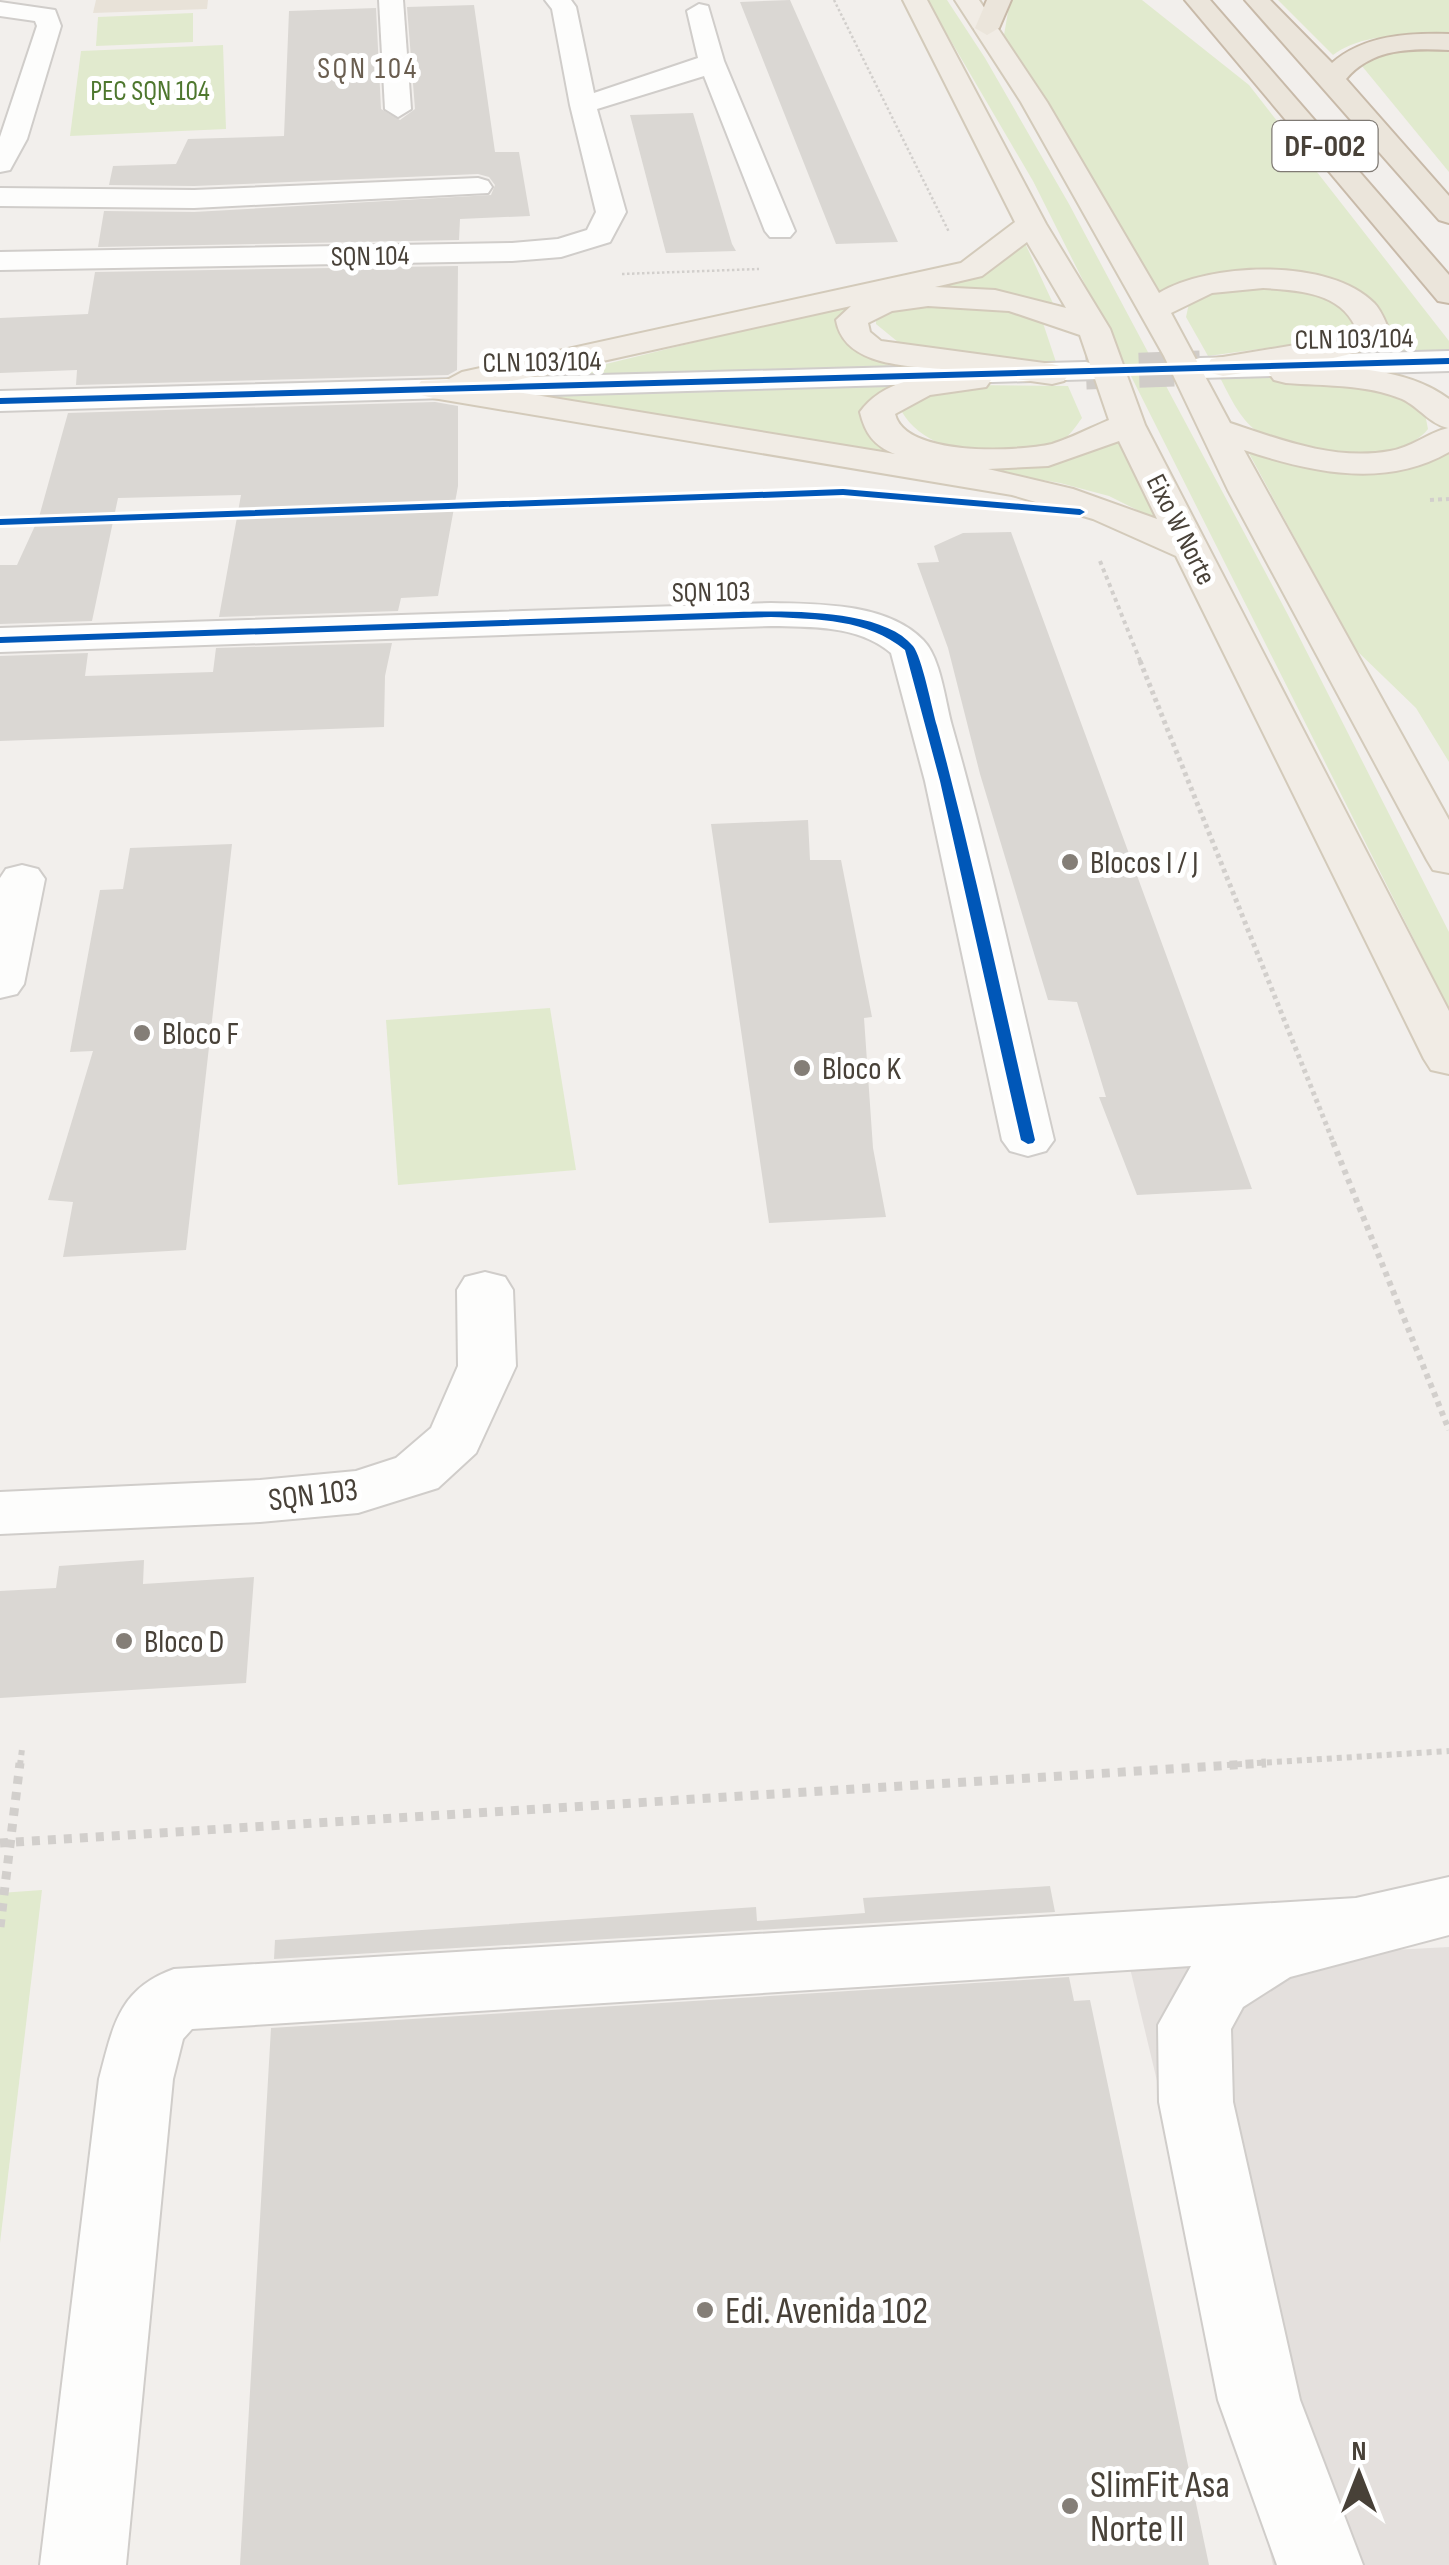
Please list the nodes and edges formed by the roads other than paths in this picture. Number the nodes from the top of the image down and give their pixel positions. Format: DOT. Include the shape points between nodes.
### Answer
graph roads {
  1 [pos="391,0"];
  2 [pos="557,0"];
  3 [pos="916,0"];
  4 [pos="967,0"];
  5 [pos="1257,0"];
  6 [pos="1184,4"];
  7 [pos="0,9"];
  8 [pos="700,11"];
  9 [pos="993,14"];
  10 [pos="1449,42"];
  11 [pos="711,61"];
  12 [pos="1332,79"];
  13 [pos="583,105"];
  14 [pos="398,109"];
  15 [pos="0,164"];
  16 [pos="478,186"];
  17 [pos="0,198"];
  18 [pos="1449,214"];
  19 [pos="1031,224"];
  20 [pos="780,231"];
  21 [pos="0,261"];
  22 [pos="1449,294"];
  23 [pos="1154,310"];
  24 [pos="1094,328"];
  25 [pos="1449,361"];
  26 [pos="1212,367"];
  27 [pos="1069,373"];
  28 [pos="433,388"];
  29 [pos="0,401"];
  30 [pos="1449,418"];
  31 [pos="1128,425"];
  32 [pos="1218,430"];
  33 [pos="1449,438"];
  34 [pos="1194,551"];
  35 [pos="0,640"];
  36 [pos="1449,860"];
  37 [pos="22,879"];
  38 [pos="0,984"];
  39 [pos="1449,1059"];
  40 [pos="1028,1140"];
  41 [pos="485,1290"];
  42 [pos="0,1513"];
  43 [pos="1449,1906"];
  44 [pos="1356,1927"];
  45 [pos="83,2565"];
  46 [pos="1320,2565"];
  1 -- 14 [label="street"];
  2 -- 13 [label="street, SQN 104" via="564,7"];
  3 -- 19 [label="main road, Eixo W Norte"];
  4 -- 9 [label="main road"];
  5 -- 12 [label="highway, DF-002"];
  6 -- 22 [label="highway, DF-002" via="1256,64"];
  7 -- 15 [label="street" via="46,15 49,26"];
  8 -- 11 [label="street"];
  9 -- 23 [label="main road"];
  10 -- 12 [label="highway" via="1363,52"];
  11 -- 13 [label="street"];
  11 -- 20 [label="street"];
  12 -- 18 [label="highway, DF-002"];
  13 -- 21 [label="street, SQN 104" via="611,212 599,236 584,243 512,252"];
  16 -- 17 [label="street, SQN 104" via="175,199"];
  19 -- 24 [label="main road, Eixo W Norte"];
  19 -- 28 [label="main road" via="971,270"];
  23 -- 26 [label="main road" via="1188,290 1271,280 1331,290 1356,301 1370,317 1373,330 1354,343"];
  23 -- 32 [label="main road"];
  24 -- 27 [label="main road" via="1008,301 970,298 889,302 861,310 852,320 855,336 872,349"];
  24 -- 31 [label="main road, Eixo W Norte"];
  25 -- 26 [label="street, CLN 103/104"];
  26 -- 30 [label="main road" via="1387,385 1437,403"];
  27 -- 28 [label="street, CLN 103/104"];
  27 -- 31 [label="main road" via="916,386 891,398 876,412 876,422 890,442 976,458 1051,455"];
  28 -- 29 [label="street, CLN 103/104"];
  28 -- 34 [label="main road" via="1012,484 1136,520"];
  31 -- 34 [label="main road, Eixo W Norte"];
  32 -- 33 [label="main road" via="1286,454 1357,463 1419,455"];
  32 -- 36 [label="main road"];
  34 -- 39 [label="main road, Eixo W Norte"];
  35 -- 40 [label="street, SQN 103" via="686,616 788,615 880,628 910,649"];
  37 -- 38 [label="street"];
  41 -- 42 [label="street, SQN 103" via="488,1366 455,1439 417,1473 358,1492"];
  43 -- 44 [label="street"];
  44 -- 45 [label="street" via="174,2000 150,2025 136,2079"];
  44 -- 46 [label="street" via="1267,1954 1218,1986 1194,2025 1196,2102 1260,2400"];
}
